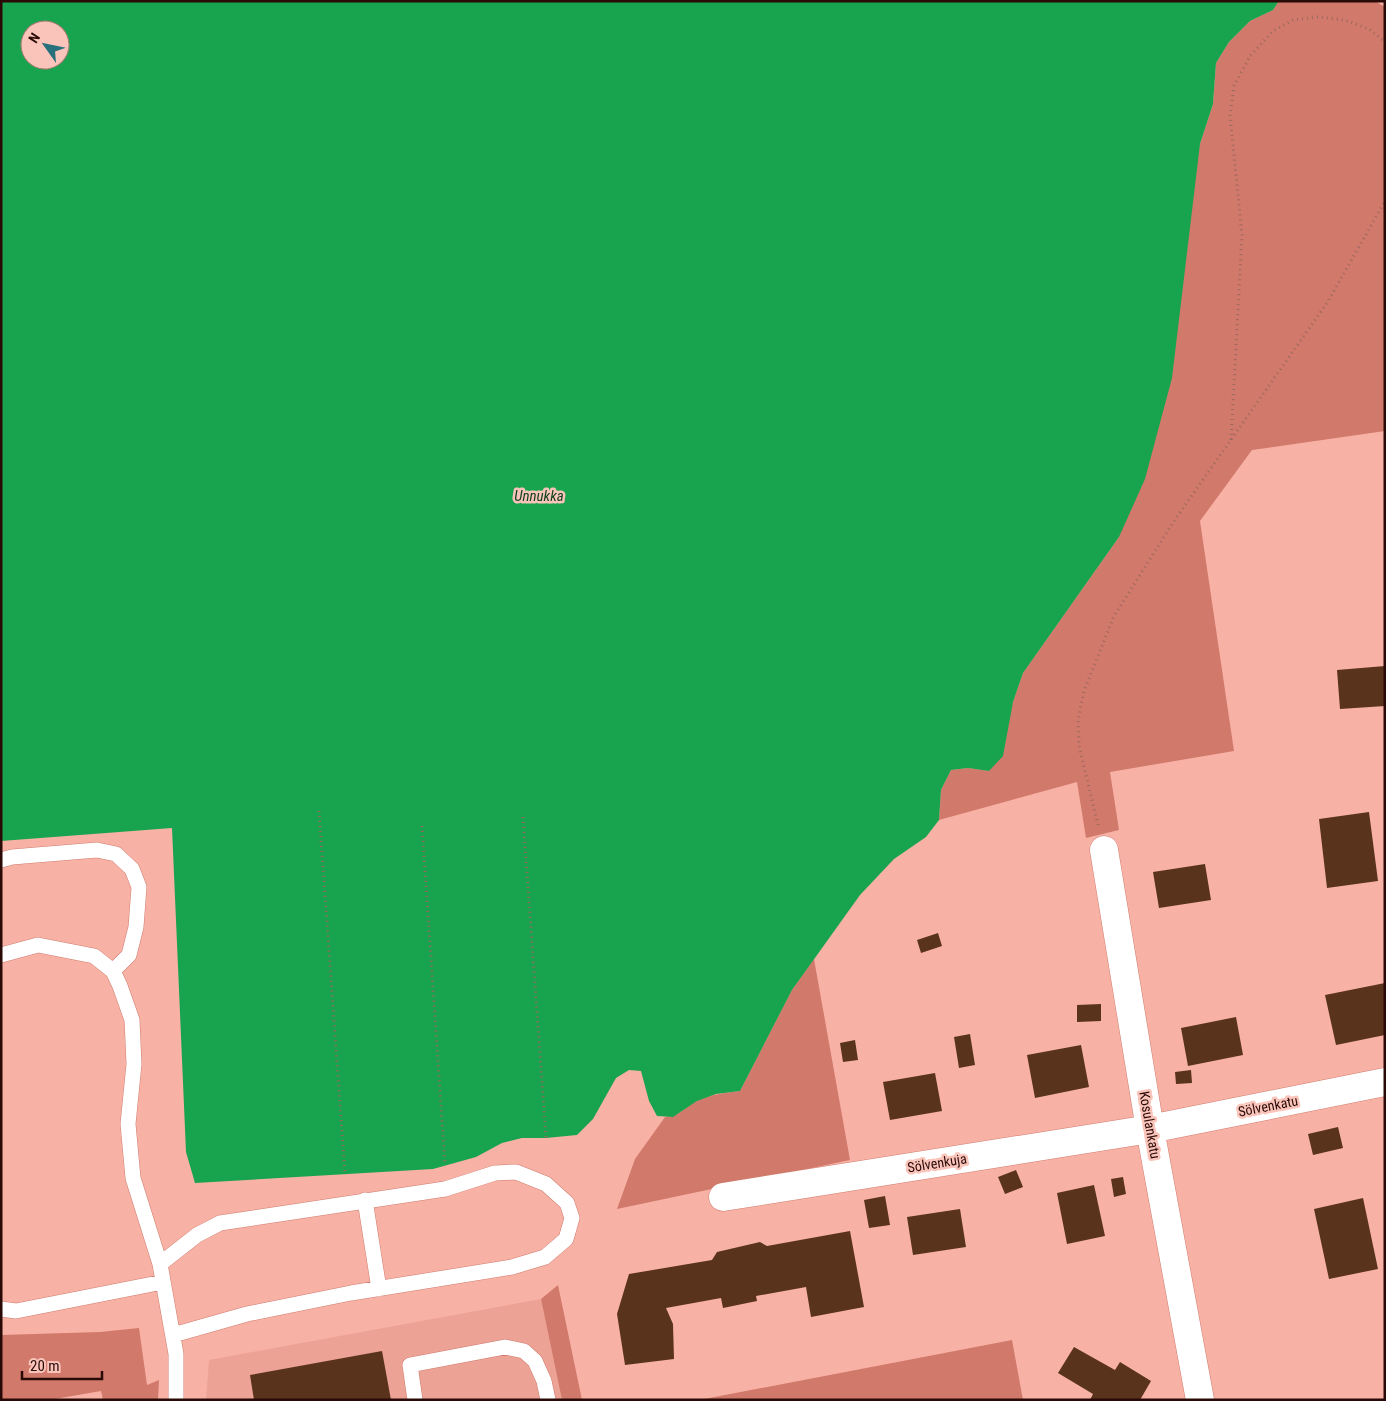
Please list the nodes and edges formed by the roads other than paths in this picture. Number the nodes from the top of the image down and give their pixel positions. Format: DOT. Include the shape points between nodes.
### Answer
graph roads {
  1 [pos="1104,850"];
  2 [pos="1,860"];
  3 [pos="1,956"];
  4 [pos="113,971"];
  5 [pos="1385,1082"];
  6 [pos="1150,1129"];
  7 [pos="723,1197"];
  8 [pos="365,1200"];
  9 [pos="160,1264"];
  10 [pos="163,1282"];
  11 [pos="379,1288"];
  12 [pos="1,1309"];
  13 [pos="173,1335"];
  14 [pos="176,1400"];
  15 [pos="415,1400"];
  16 [pos="548,1400"];
  17 [pos="1200,1400"];
  1 -- 6 [label="street, Kosulankatu"];
  2 -- 4 [label="lane" via="97,850 116,854 132,869 139,887 136,927 129,955"];
  3 -- 4 [label="lane" via="38,946 94,956"];
  4 -- 9 [label="lane" via="132,1020 134,1064 128,1124 133,1178"];
  5 -- 6 [label="street, Sölvenkatu"];
  6 -- 7 [label="street, Sölvenkuja"];
  6 -- 17 [label="street, Kosulankatu"];
  8 -- 9 [label="lane" via="220,1223 197,1235"];
  8 -- 11 [label="lane"];
  8 -- 11 [label="lane" via="445,1189 495,1173 516,1172 546,1184 567,1203 572,1218 566,1239 545,1257 512,1267"];
  9 -- 10 [label="lane"];
  10 -- 12 [label="lane" via="16,1311"];
  10 -- 13 [label="lane"];
  11 -- 13 [label="lane" via="247,1314"];
  13 -- 14 [label="lane"];
  15 -- 16 [label="lane" via="410,1365 505,1347 524,1351 535,1361"];
}
